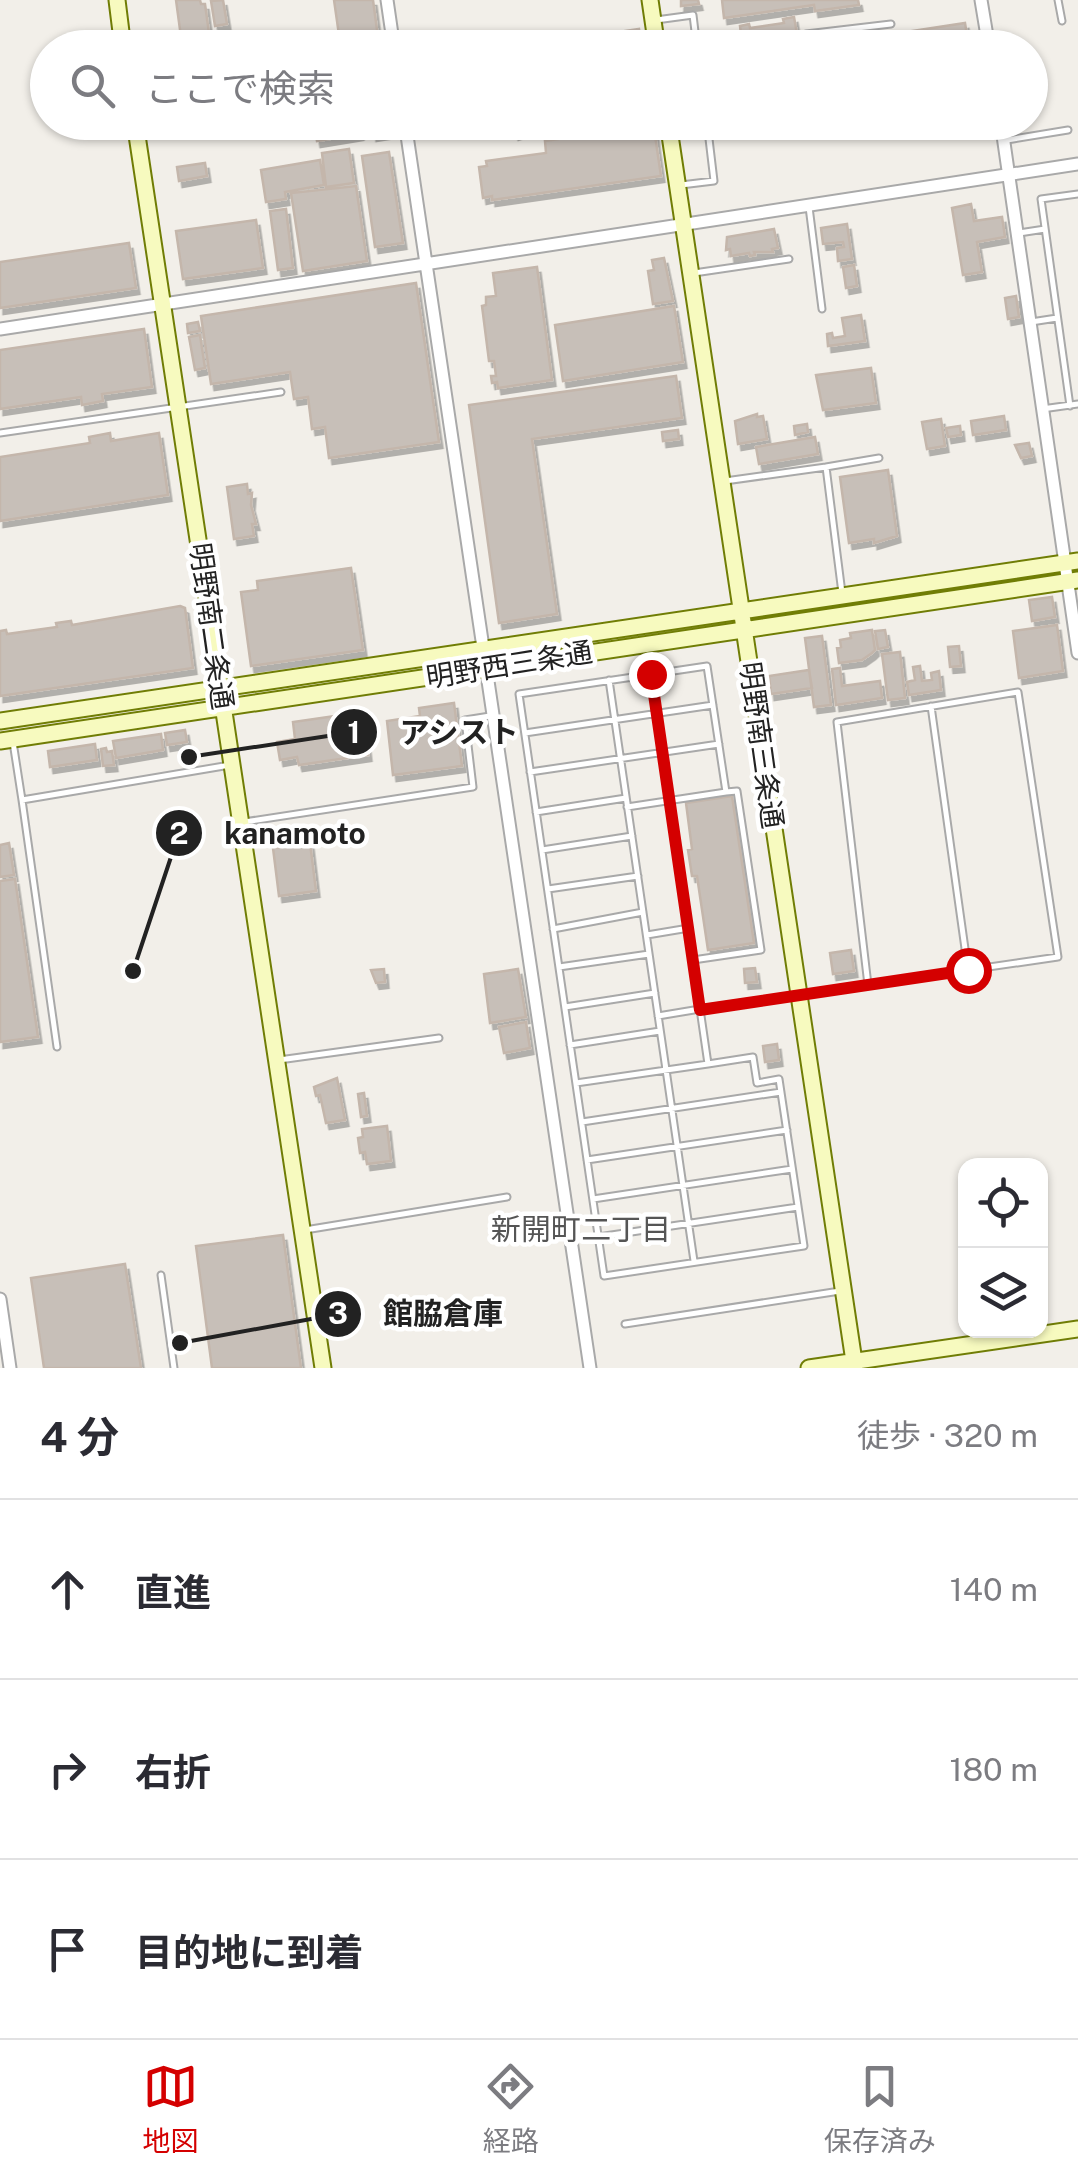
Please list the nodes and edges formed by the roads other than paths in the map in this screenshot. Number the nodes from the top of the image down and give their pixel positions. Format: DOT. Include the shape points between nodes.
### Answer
graph roads {
  1 [pos="116,0"];
  2 [pos="386,0"];
  3 [pos="650,0"];
  4 [pos="981,0"];
  5 [pos="1058,0"];
  6 [pos="653,21"];
  7 [pos="1062,22"];
  8 [pos="891,24"];
  9 [pos="121,30"];
  10 [pos="391,30"];
  11 [pos="654,30"];
  12 [pos="695,30"];
  13 [pos="840,30"];
  14 [pos="986,30"];
  15 [pos="1068,130"];
  16 [pos="1048,133"];
  17 [pos="138,140"];
  18 [pos="407,140"];
  19 [pos="671,140"];
  20 [pos="709,140"];
  21 [pos="1004,140"];
  22 [pos="1078,164"];
  23 [pos="1009,174"];
  24 [pos="678,186"];
  25 [pos="1078,194"];
  26 [pos="809,207"];
  27 [pos="683,224"];
  28 [pos="1045,229"];
  29 [pos="1017,234"];
  30 [pos="788,259"];
  31 [pos="425,263"];
  32 [pos="691,274"];
  33 [pos="164,304"];
  34 [pos="822,309"];
  35 [pos="1058,318"];
  36 [pos="1030,323"];
  37 [pos="0,329"];
  38 [pos="281,392"];
  39 [pos="1078,404"];
  40 [pos="179,405"];
  41 [pos="1070,406"];
  42 [pos="1042,410"];
  43 [pos="0,433"];
  44 [pos="880,458"];
  45 [pos="826,467"];
  46 [pos="722,481"];
  47 [pos="1071,562"];
  48 [pos="1072,581"];
  49 [pos="842,597"];
  50 [pos="743,620"];
  51 [pos="484,649"];
  52 [pos="1078,652"];
  53 [pos="486,668"];
  54 [pos="651,674"];
  55 [pos="609,680"];
  56 [pos="221,689"];
  57 [pos="713,705"];
  58 [pos="931,706"];
  59 [pos="224,708"];
  60 [pos="657,713"];
  61 [pos="494,716"];
  62 [pos="615,719"];
  63 [pos="0,721"];
  64 [pos="525,733"];
  65 [pos="6,740"];
  66 [pos="719,744"];
  67 [pos="663,752"];
  68 [pos="620,759"];
  69 [pos="232,764"];
  70 [pos="530,772"];
  71 [pos="726,792"];
  72 [pos="626,798"];
  73 [pos="22,800"];
  74 [pos="670,801"];
  75 [pos="628,807"];
  76 [pos="536,812"];
  77 [pos="241,822"];
  78 [pos="632,836"];
  79 [pos="542,850"];
  80 [pos="638,876"];
  81 [pos="548,889"];
  82 [pos="643,912"];
  83 [pos="688,928"];
  84 [pos="554,929"];
  85 [pos="646,936"];
  86 [pos="649,954"];
  87 [pos="693,960"];
  88 [pos="559,968"];
  89 [pos="968,970"];
  90 [pos="868,985"];
  91 [pos="655,993"];
  92 [pos="799,994"];
  93 [pos="565,1007"];
  94 [pos="700,1010"];
  95 [pos="658,1016"];
  96 [pos="660,1031"];
  97 [pos="439,1038"];
  98 [pos="570,1044"];
  99 [pos="57,1047"];
  100 [pos="276,1060"];
  101 [pos="708,1064"];
  102 [pos="666,1070"];
  103 [pos="576,1084"];
  104 [pos="781,1092"];
  105 [pos="672,1108"];
  106 [pos="582,1122"];
  107 [pos="787,1130"];
  108 [pos="677,1146"];
  109 [pos="587,1160"];
  110 [pos="792,1169"];
  111 [pos="683,1185"];
  112 [pos="507,1197"];
  113 [pos="593,1199"];
  114 [pos="798,1207"];
  115 [pos="688,1223"];
  116 [pos="302,1230"];
  117 [pos="598,1236"];
  118 [pos="694,1262"];
  119 [pos="161,1275"];
  120 [pos="843,1290"];
  121 [pos="0,1300"];
  122 [pos="625,1324"];
  123 [pos="1078,1330"];
  124 [pos="854,1364"];
  125 [pos="10,1368"];
  126 [pos="174,1368"];
  127 [pos="323,1368"];
  128 [pos="590,1368"];
  129 [pos="809,1368"];
  1 -- 9 [label="street"];
  2 -- 10 [label="street"];
  3 -- 6 [label="street"];
  4 -- 14 [label="street"];
  5 -- 7 [label="lane"];
  6 -- 11 [label="street"];
  6 -- 12 [label="lane" via="693,16"];
  8 -- 13 [label="lane"];
  15 -- 16 [label="lane"];
  17 -- 33 [label="street, 明野南二条通"];
  18 -- 31 [label="street"];
  19 -- 24 [label="street, 明野南三条通"];
  20 -- 24 [label="lane" via="714,181"];
  21 -- 23 [label="street"];
  22 -- 23 [label="street"];
  23 -- 26 [label="street"];
  23 -- 29 [label="street"];
  24 -- 27 [label="street, 明野南三条通"];
  25 -- 28 [label="lane" via="1041,200"];
  26 -- 27 [label="street"];
  26 -- 34 [label="lane"];
  27 -- 31 [label="street"];
  27 -- 32 [label="street, 明野南三条通"];
  28 -- 29 [label="lane"];
  28 -- 35 [label="lane"];
  29 -- 36 [label="street"];
  30 -- 32 [label="lane"];
  31 -- 33 [label="street"];
  31 -- 51 [label="street"];
  32 -- 46 [label="street, 明野南三条通"];
  33 -- 37 [label="street"];
  33 -- 40 [label="street, 明野南二条通"];
  35 -- 36 [label="lane"];
  35 -- 41 [label="lane"];
  36 -- 42 [label="street"];
  38 -- 40 [label="lane"];
  39 -- 41 [label="lane"];
  40 -- 43 [label="lane"];
  40 -- 56 [label="street, 明野南二条通"];
  41 -- 42 [label="lane"];
  42 -- 47 [label="street"];
  44 -- 45 [label="lane"];
  45 -- 46 [label="lane"];
  45 -- 49 [label="lane"];
  46 -- 50 [label="street, 明野南三条通"];
  47 -- 48 [label="street"];
  47 -- 49 [label="street, 明野西三条通"];
  48 -- 50 [label="street, 明野西三条通"];
  48 -- 52 [label="street"];
  49 -- 50 [label="street, 明野西三条通"];
  50 -- 51 [label="street, 明野西三条通"];
  50 -- 53 [label="street, 明野西三条通"];
  50 -- 92 [label="street, 明野南三条通"];
  51 -- 53 [label="street"];
  51 -- 56 [label="street, 明野西三条通"];
  53 -- 59 [label="street, 明野西三条通"];
  53 -- 61 [label="street"];
  54 -- 55 [label="lane"];
  54 -- 57 [label="lane" via="708,666"];
  54 -- 60 [label="lane"];
  55 -- 62 [label="lane"];
  55 -- 64 [label="lane" via="519,694"];
  56 -- 59 [label="street, 明野南二条通"];
  56 -- 63 [label="street, 明野西三条通"];
  57 -- 60 [label="lane"];
  57 -- 66 [label="lane"];
  58 -- 89 [label="lane"];
  58 -- 89 [label="lane" via="1018,692 1058,957"];
  58 -- 90 [label="lane" via="836,722"];
  59 -- 65 [label="street, 明野西三条通"];
  59 -- 69 [label="street, 明野南二条通"];
  60 -- 62 [label="lane"];
  60 -- 67 [label="lane"];
  61 -- 77 [label="lane" via="465,720 473,787"];
  61 -- 128 [label="street"];
  62 -- 64 [label="lane"];
  62 -- 68 [label="lane"];
  64 -- 70 [label="lane"];
  65 -- 73 [label="lane"];
  66 -- 67 [label="lane"];
  66 -- 71 [label="lane"];
  67 -- 68 [label="lane"];
  67 -- 74 [label="lane"];
  68 -- 70 [label="lane"];
  68 -- 72 [label="lane"];
  69 -- 73 [label="lane"];
  69 -- 77 [label="street, 明野南二条通"];
  70 -- 76 [label="lane"];
  71 -- 74 [label="lane"];
  71 -- 87 [label="lane" via="738,790 760,950"];
  72 -- 75 [label="lane"];
  72 -- 76 [label="lane"];
  73 -- 99 [label="lane"];
  74 -- 75 [label="lane"];
  74 -- 83 [label="lane"];
  75 -- 78 [label="lane"];
  76 -- 79 [label="lane"];
  77 -- 100 [label="street, 明野南二条通"];
  78 -- 79 [label="lane"];
  78 -- 80 [label="lane"];
  79 -- 81 [label="lane"];
  80 -- 81 [label="lane"];
  80 -- 82 [label="lane"];
  81 -- 84 [label="lane"];
  82 -- 84 [label="lane"];
  82 -- 85 [label="lane"];
  83 -- 85 [label="lane"];
  83 -- 87 [label="lane"];
  84 -- 88 [label="lane"];
  85 -- 86 [label="lane"];
  86 -- 88 [label="lane"];
  86 -- 91 [label="lane"];
  87 -- 94 [label="lane"];
  88 -- 93 [label="lane"];
  89 -- 90 [label="lane"];
  90 -- 92 [label="lane"];
  91 -- 93 [label="lane"];
  91 -- 95 [label="lane"];
  92 -- 94 [label="lane"];
  92 -- 120 [label="street, 明野南三条通"];
  93 -- 98 [label="lane"];
  94 -- 95 [label="lane"];
  94 -- 101 [label="lane"];
  95 -- 96 [label="lane"];
  96 -- 98 [label="lane"];
  96 -- 102 [label="lane"];
  97 -- 100 [label="lane"];
  98 -- 103 [label="lane"];
  100 -- 116 [label="street, 明野南二条通"];
  101 -- 102 [label="lane"];
  101 -- 104 [label="lane" via="753,1057 757,1083 779,1080"];
  102 -- 103 [label="lane"];
  102 -- 105 [label="lane"];
  103 -- 106 [label="lane"];
  104 -- 105 [label="lane"];
  104 -- 107 [label="lane"];
  105 -- 106 [label="lane"];
  105 -- 108 [label="lane"];
  106 -- 109 [label="lane"];
  107 -- 108 [label="lane"];
  107 -- 110 [label="lane"];
  108 -- 109 [label="lane"];
  108 -- 111 [label="lane"];
  109 -- 113 [label="lane"];
  110 -- 111 [label="lane"];
  110 -- 114 [label="lane"];
  111 -- 113 [label="lane"];
  111 -- 115 [label="lane"];
  112 -- 116 [label="lane"];
  113 -- 117 [label="lane"];
  114 -- 115 [label="lane"];
  114 -- 118 [label="lane" via="804,1246"];
  115 -- 117 [label="lane"];
  115 -- 118 [label="lane"];
  116 -- 127 [label="street, 明野南二条通"];
  117 -- 118 [label="lane" via="604,1276"];
  119 -- 126 [label="lane"];
  120 -- 122 [label="lane"];
  120 -- 124 [label="street, 明野南三条通"];
  121 -- 125 [label="street"];
  123 -- 124 [label="street"];
  124 -- 129 [label="street"];
}
